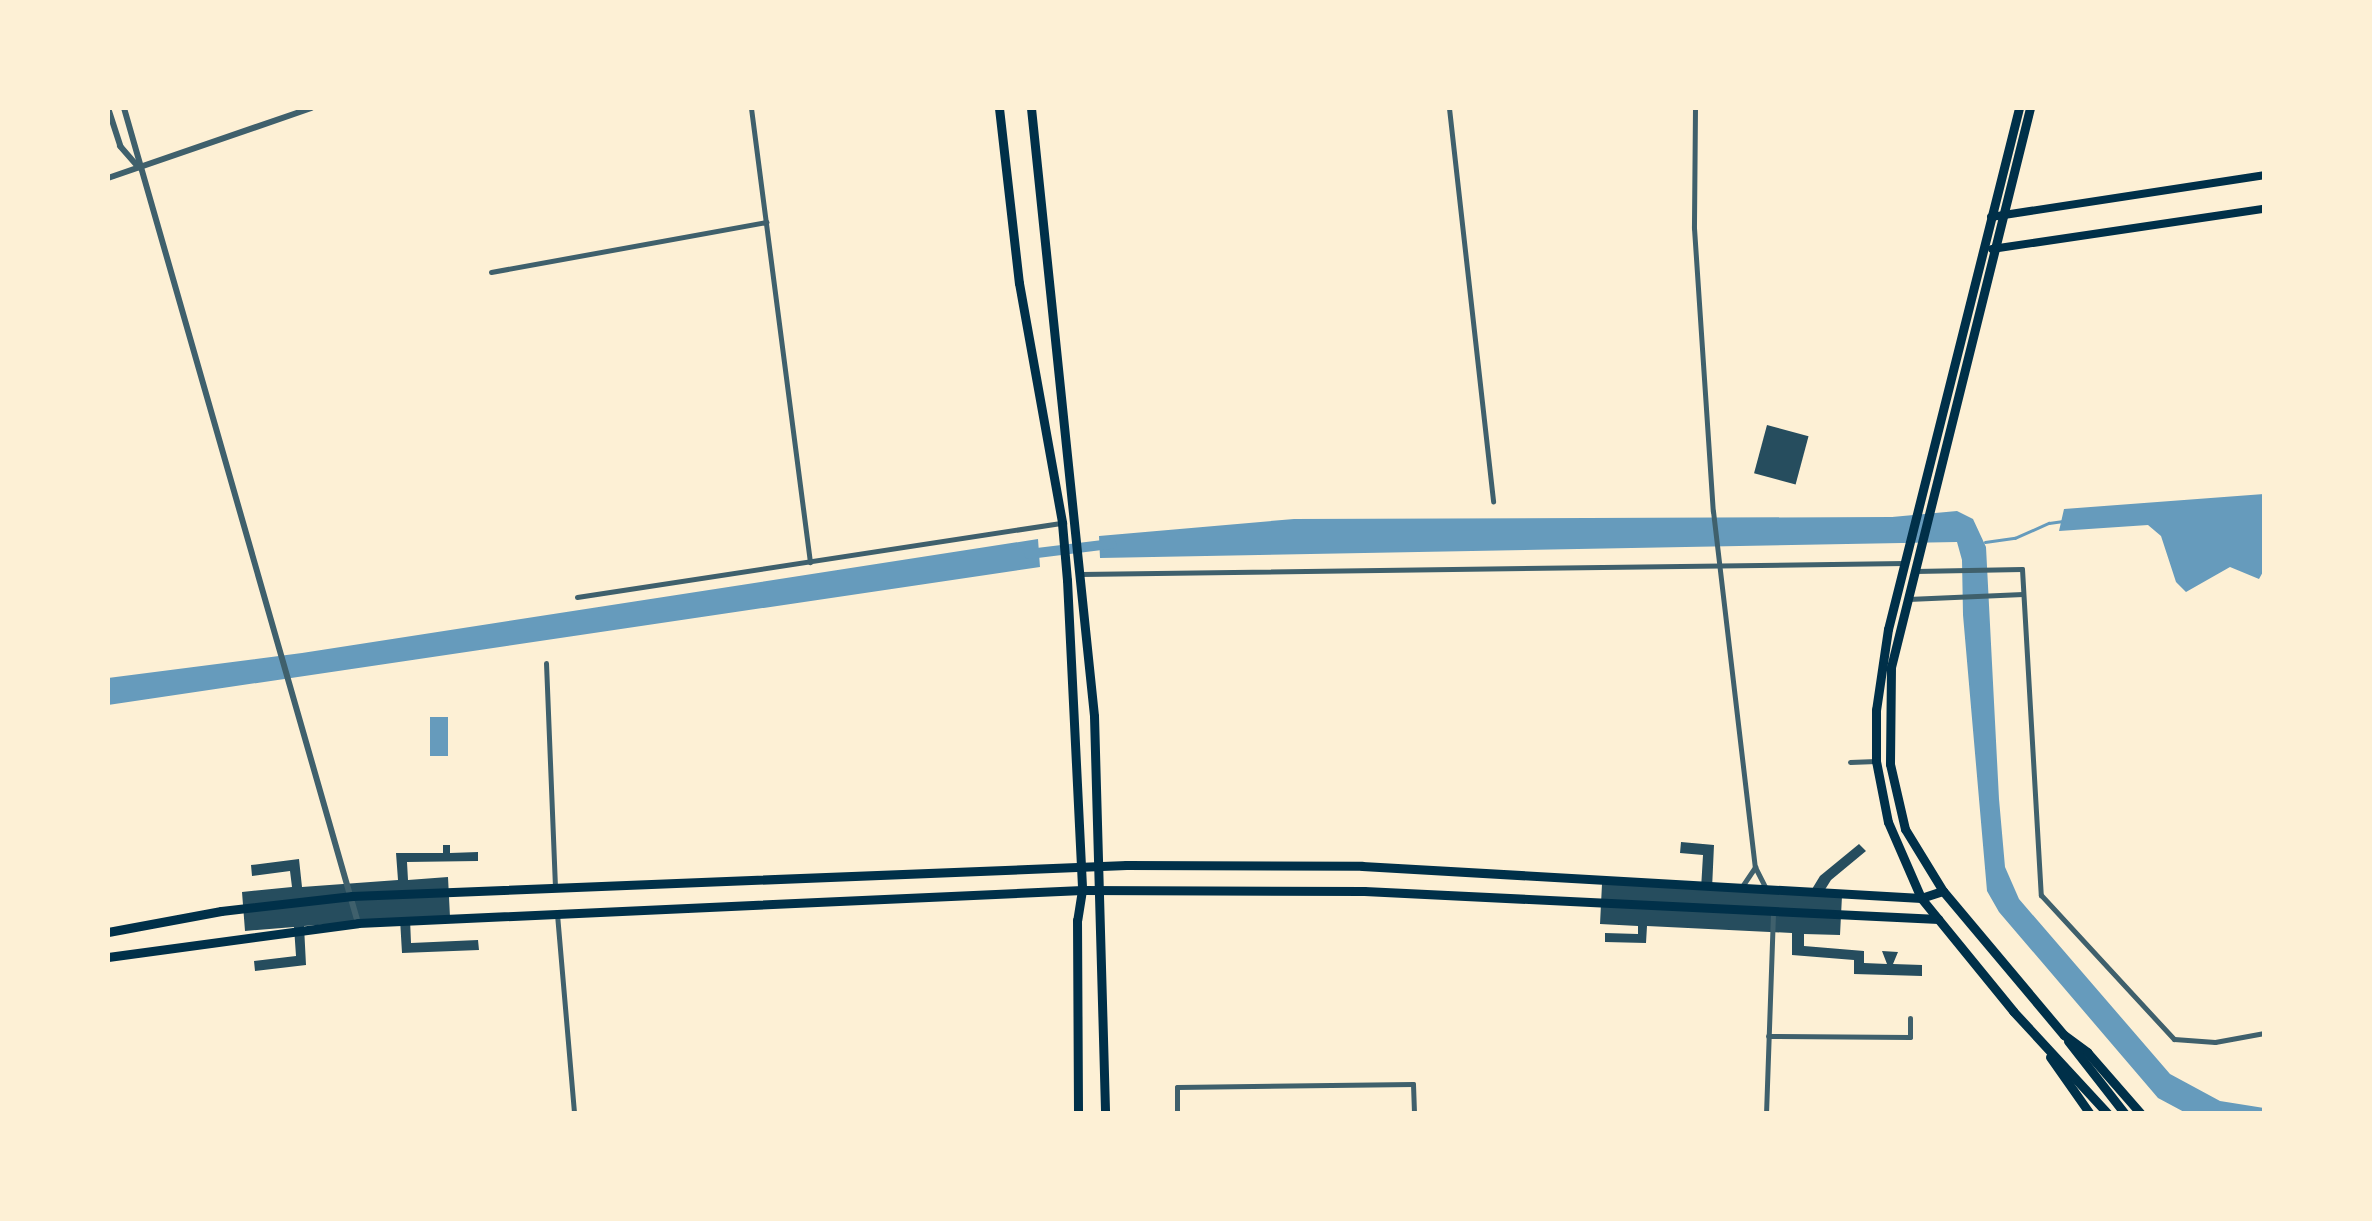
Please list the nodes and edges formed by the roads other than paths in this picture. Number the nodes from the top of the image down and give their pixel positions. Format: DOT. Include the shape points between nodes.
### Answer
graph roads {
  1 [pos="108,108"];
  2 [pos="124,108"];
  3 [pos="311,108"];
  4 [pos="751,108"];
  5 [pos="999,108"];
  6 [pos="1031,108"];
  7 [pos="1449,108"];
  8 [pos="1695,108"];
  9 [pos="2019,108"];
  10 [pos="2030,108"];
  11 [pos="139,168"];
  12 [pos="2264,175"];
  13 [pos="108,178"];
  14 [pos="2264,209"];
  15 [pos="2002,213"];
  16 [pos="1991,217"];
  17 [pos="766,222"];
  18 [pos="1988,250"];
  19 [pos="491,272"];
  20 [pos="1493,502"];
  21 [pos="1062,524"];
  22 [pos="810,562"];
  23 [pos="1906,563"];
  24 [pos="1720,566"];
  25 [pos="1915,571"];
  26 [pos="1080,574"];
  27 [pos="2023,594"];
  28 [pos="578,597"];
  29 [pos="1908,599"];
  30 [pos="546,663"];
  31 [pos="1876,761"];
  32 [pos="1850,762"];
  33 [pos="1081,866"];
  34 [pos="1100,866"];
  35 [pos="1755,867"];
  36 [pos="555,888"];
  37 [pos="1741,888"];
  38 [pos="1766,889"];
  39 [pos="1082,890"];
  40 [pos="1100,891"];
  41 [pos="1943,892"];
  42 [pos="352,896"];
  43 [pos="1921,898"];
  44 [pos="1773,912"];
  45 [pos="557,914"];
  46 [pos="1938,919"];
  47 [pos="358,923"];
  48 [pos="108,932"];
  49 [pos="108,957"];
  50 [pos="1910,1018"];
  51 [pos="2264,1032"];
  52 [pos="2064,1035"];
  53 [pos="1768,1036"];
  54 [pos="2038,1038"];
  55 [pos="574,1114"];
  56 [pos="1078,1114"];
  57 [pos="1104,1114"];
  58 [pos="1177,1114"];
  59 [pos="1414,1114"];
  60 [pos="1766,1114"];
  61 [pos="2090,1114"];
  62 [pos="2108,1114"];
  63 [pos="2124,1114"];
  64 [pos="2141,1114"];
  1 -- 11 [label="street" via="120,146"];
  2 -- 11 [label="street"];
  3 -- 11 [label="street"];
  4 -- 17 [label="street"];
  5 -- 21 [label="main road" via="1019,283"];
  6 -- 26 [label="main road"];
  7 -- 20 [label="street"];
  8 -- 24 [label="street" via="1694,228"];
  9 -- 16 [label="main road"];
  10 -- 15 [label="main road"];
  11 -- 13 [label="street"];
  11 -- 42 [label="street"];
  12 -- 15 [label="main road"];
  14 -- 18 [label="main road"];
  15 -- 16 [label="main road"];
  15 -- 18 [label="main road"];
  16 -- 18 [label="main road"];
  17 -- 19 [label="street"];
  17 -- 22 [label="street"];
  18 -- 23 [label="main road"];
  18 -- 25 [label="main road"];
  21 -- 22 [label="street"];
  21 -- 33 [label="main road"];
  22 -- 28 [label="street"];
  23 -- 24 [label="street"];
  23 -- 31 [label="main road" via="1881,668"];
  24 -- 26 [label="street"];
  24 -- 35 [label="street"];
  25 -- 27 [label="street" via="2022,568"];
  25 -- 29 [label="main road"];
  26 -- 34 [label="main road"];
  27 -- 29 [label="street"];
  27 -- 51 [label="street" via="2041,895 2174,1039 2215,1042"];
  29 -- 41 [label="main road" via="1888,692 1890,764 1905,829"];
  30 -- 36 [label="street"];
  31 -- 32 [label="street"];
  31 -- 43 [label="main road" via="1888,822"];
  33 -- 34 [label="main road"];
  33 -- 36 [label="main road"];
  33 -- 39 [label="main road"];
  34 -- 37 [label="main road" via="1362,866"];
  34 -- 40 [label="main road"];
  35 -- 37 [label="street"];
  35 -- 38 [label="street"];
  36 -- 42 [label="main road"];
  37 -- 38 [label="main road"];
  38 -- 43 [label="main road"];
  39 -- 40 [label="main road"];
  39 -- 45 [label="main road"];
  39 -- 56 [label="main road"];
  40 -- 44 [label="main road" via="1364,891"];
  40 -- 57 [label="main road"];
  41 -- 43 [label="main road"];
  41 -- 46 [label="main road"];
  41 -- 52 [label="main road"];
  42 -- 47 [label="street"];
  42 -- 48 [label="main road"];
  43 -- 46 [label="main road"];
  44 -- 46 [label="main road"];
  44 -- 53 [label="street"];
  45 -- 47 [label="main road"];
  45 -- 55 [label="street"];
  46 -- 54 [label="main road"];
  47 -- 49 [label="main road"];
  50 -- 53 [label="street" via="1910,1037"];
  52 -- 63 [label="main road"];
  52 -- 64 [label="main road"];
  53 -- 60 [label="street"];
  54 -- 61 [label="main road"];
  54 -- 62 [label="main road"];
  58 -- 59 [label="street" via="1177,1087 1413,1084"];
}
